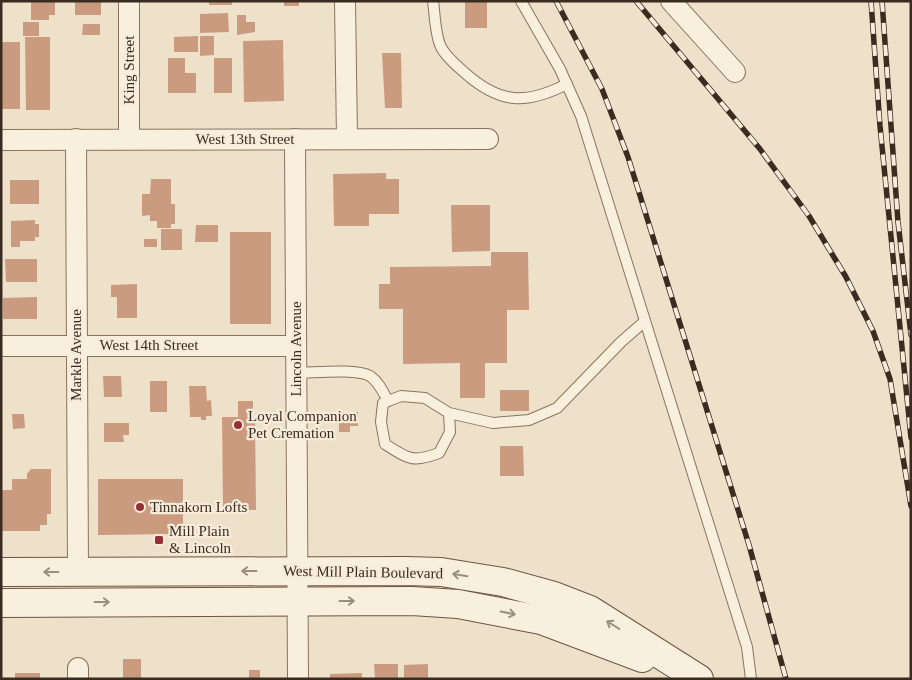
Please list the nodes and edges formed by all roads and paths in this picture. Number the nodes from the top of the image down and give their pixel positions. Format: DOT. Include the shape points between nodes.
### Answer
graph roads {
  1 [pos="129,1"];
  2 [pos="346,1"];
  3 [pos="433,1"];
  4 [pos="521,1"];
  5 [pos="671,1"];
  6 [pos="735,72"];
  7 [pos="567,84"];
  8 [pos="76,139"];
  9 [pos="130,139"];
  10 [pos="295,139"];
  11 [pos="347,139"];
  12 [pos="488,139"];
  13 [pos="1,140"];
  14 [pos="645,321"];
  15 [pos="76,345"];
  16 [pos="1,346"];
  17 [pos="296,346"];
  18 [pos="296,373"];
  19 [pos="388,401"];
  20 [pos="449,413"];
  21 [pos="297,570"];
  22 [pos="1,572"];
  23 [pos="78,572"];
  24 [pos="298,602"];
  25 [pos="1,603"];
  26 [pos="298,679"];
  27 [pos="695,679"];
  28 [pos="699,679"];
  29 [pos="751,679"];
  1 -- 9 [label="street, King Street"];
  2 -- 11 [label="street"];
  3 -- 7 [label="lane" via="441,47 479,85 496,95 518,98 543,96"];
  4 -- 7 [label="lane"];
  5 -- 6 [label="street"];
  7 -- 14 [label="lane" via="582,116"];
  8 -- 9 [label="street, West 13th Street"];
  8 -- 13 [label="street, West 13th Street"];
  8 -- 15 [label="street, Markle Avenue"];
  9 -- 10 [label="street, West 13th Street"];
  10 -- 11 [label="street, West 13th Street"];
  10 -- 17 [label="street, Lincoln Avenue"];
  11 -- 12 [label="street, West 13th Street"];
  14 -- 20 [label="lane" via="556,408 529,420 493,423"];
  14 -- 29 [label="lane" via="747,647"];
  15 -- 16 [label="street, West 14th Street"];
  15 -- 17 [label="street, West 14th Street"];
  15 -- 23 [label="street, Markle Avenue"];
  17 -- 18 [label="street, Lincoln Avenue"];
  18 -- 19 [label="lane" via="369,375 379,384"];
  18 -- 21 [label="street, Lincoln Avenue"];
  19 -- 20 [label="lane" via="401,396 425,398"];
  19 -- 20 [label="lane" via="383,403 381,422 385,444 404,456 421,460 440,453 450,432"];
  21 -- 23 [label="main road, West Mill Plain Boulevard, one-way"];
  21 -- 24 [label="street, Lincoln Avenue"];
  28 -- 21 [label="main road, West Mill Plain Boulevard, one-way" via="590,610 503,582 441,572"];
  23 -- 22 [label="main road, West Mill Plain Boulevard, one-way"];
  25 -- 24 [label="main road, West Mill Plain Boulevard, one-way"];
  24 -- 26 [label="street, Lincoln Avenue"];
  24 -- 27 [label="main road, West Mill Plain Boulevard, one-way" via="458,604 541,620 582,633"];
}
